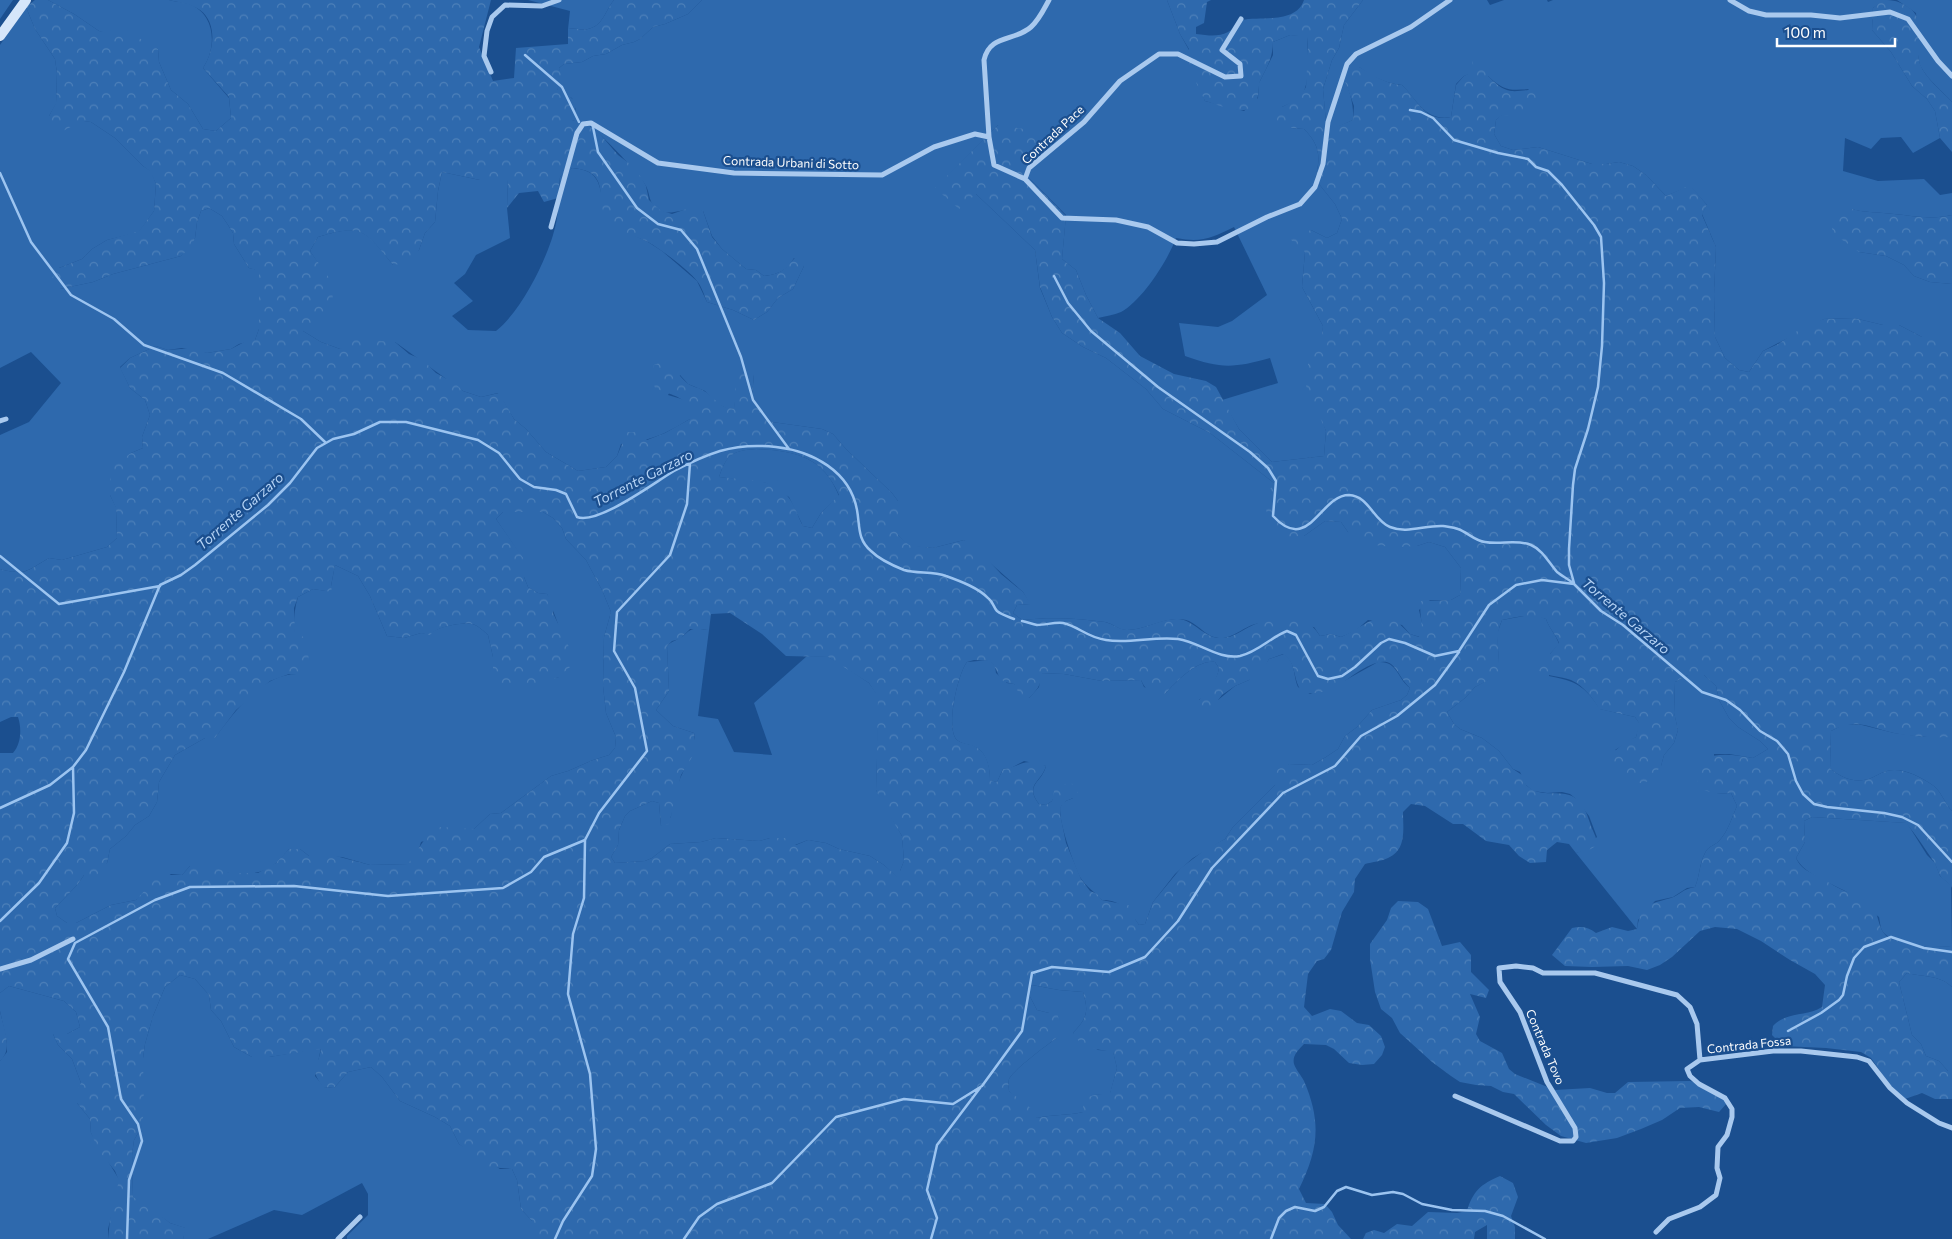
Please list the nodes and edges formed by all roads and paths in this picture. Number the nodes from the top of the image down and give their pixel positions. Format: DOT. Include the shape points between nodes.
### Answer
graph roads {
  1 [pos="26,0"];
  2 [pos="559,0"];
  3 [pos="1049,0"];
  4 [pos="1450,0"];
  5 [pos="1730,0"];
  6 [pos="1240,19"];
  7 [pos="0,36"];
  8 [pos="491,72"];
  9 [pos="1952,76"];
  10 [pos="989,137"];
  11 [pos="1024,178"];
  12 [pos="551,228"];
  13 [pos="73,940"];
  14 [pos="0,969"];
  15 [pos="1700,1060"];
  16 [pos="1455,1096"];
  17 [pos="1952,1128"];
  18 [pos="360,1217"];
  19 [pos="1656,1232"];
  20 [pos="338,1239"];
  1 -- 7 [label="street"];
  2 -- 8 [label="street" via="542,6 505,6 492,17 484,56"];
  3 -- 10 [label="street" via="1031,27 992,44 986,50"];
  4 -- 11 [label="street" via="1411,27 1356,54 1347,64 1328,122 1323,164 1315,187 1300,204 1217,242 1177,243 1148,226 1116,220 1062,218"];
  5 -- 9 [label="street" via="1749,11 1766,15 1830,18 1890,12 1908,19"];
  6 -- 11 [label="street, Contrada Pace" via="1222,50 1240,64 1241,76 1225,77 1178,54 1159,54 1120,81 1084,122 1029,168"];
  10 -- 11 [label="street" via="994,165"];
  10 -- 12 [label="street, Contrada Urbani di Sotto" via="975,134 934,147 882,175 734,173 658,163 591,123 583,124 576,133"];
  13 -- 14 [label="street" via="31,960"];
  15 -- 16 [label="street, Contrada Tovo" via="1697,1024 1690,1007 1677,995 1595,973 1543,973 1516,966 1499,968 1500,982 1520,1012 1547,1082 1575,1128 1576,1138 1560,1141"];
  15 -- 17 [label="street, Contrada Fossa" via="1801,1050 1857,1057 1869,1061 1890,1088 1908,1103"];
  15 -- 19 [label="street" via="1687,1069 1690,1076 1725,1098 1732,1109 1727,1135 1718,1147 1720,1178 1716,1195 1700,1206 1669,1219"];
  18 -- 20 [label="street"];
}
